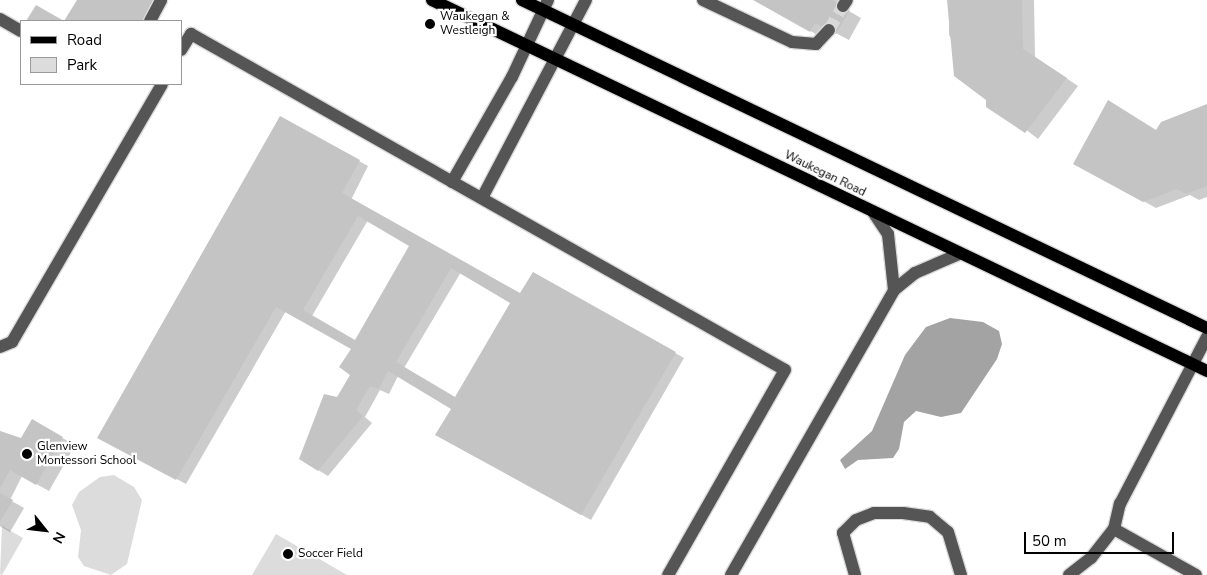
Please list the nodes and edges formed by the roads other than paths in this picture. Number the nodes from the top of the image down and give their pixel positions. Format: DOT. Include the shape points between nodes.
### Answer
graph roads {
  1 [pos="161,0"];
  2 [pos="432,0"];
  3 [pos="522,0"];
  4 [pos="586,0"];
  5 [pos="703,0"];
  6 [pos="545,5"];
  7 [pos="0,19"];
  8 [pos="151,20"];
  9 [pos="572,26"];
  10 [pos="20,30"];
  11 [pos="829,30"];
  12 [pos="525,45"];
  13 [pos="182,48"];
  14 [pos="557,60"];
  15 [pos="161,85"];
  16 [pos="452,182"];
  17 [pos="482,198"];
  18 [pos="873,212"];
  19 [pos="959,254"];
  20 [pos="894,290"];
  21 [pos="1207,328"];
  22 [pos="1207,337"];
  23 [pos="0,347"];
  24 [pos="1193,364"];
  25 [pos="1207,371"];
  26 [pos="1114,529"];
  27 [pos="668,575"];
  28 [pos="731,575"];
  29 [pos="855,575"];
  30 [pos="961,575"];
  31 [pos="1069,575"];
  32 [pos="1196,575"];
  1 -- 8 [label="street"];
  2 -- 12 [label="main road, Waukegan Road"];
  3 -- 6 [label="main road, Waukegan Road"];
  4 -- 9 [label="street"];
  5 -- 11 [label="street" via="792,42 816,44"];
  6 -- 9 [label="main road, Waukegan Road"];
  6 -- 12 [label="street"];
  7 -- 10 [label="street"];
  9 -- 14 [label="street"];
  9 -- 21 [label="main road, Waukegan Road"];
  12 -- 14 [label="main road, Waukegan Road"];
  12 -- 16 [label="street" via="512,77"];
  13 -- 16 [label="street" via="191,34"];
  14 -- 17 [label="street"];
  14 -- 18 [label="main road, Waukegan Road"];
  15 -- 23 [label="street" via="12,342"];
  16 -- 17 [label="street"];
  17 -- 27 [label="street" via="784,370"];
  18 -- 19 [label="main road, Waukegan Road"];
  18 -- 20 [label="street" via="888,234"];
  19 -- 20 [label="street" via="915,273"];
  19 -- 24 [label="main road, Waukegan Road"];
  20 -- 28 [label="street"];
  22 -- 24 [label="street"];
  24 -- 25 [label="main road, Waukegan Road"];
  24 -- 26 [label="street" via="1120,504"];
  26 -- 31 [label="street" via="1091,558"];
  26 -- 32 [label="street"];
  29 -- 30 [label="street" via="843,533 856,520 874,513 902,513 930,517 948,532"];
}
